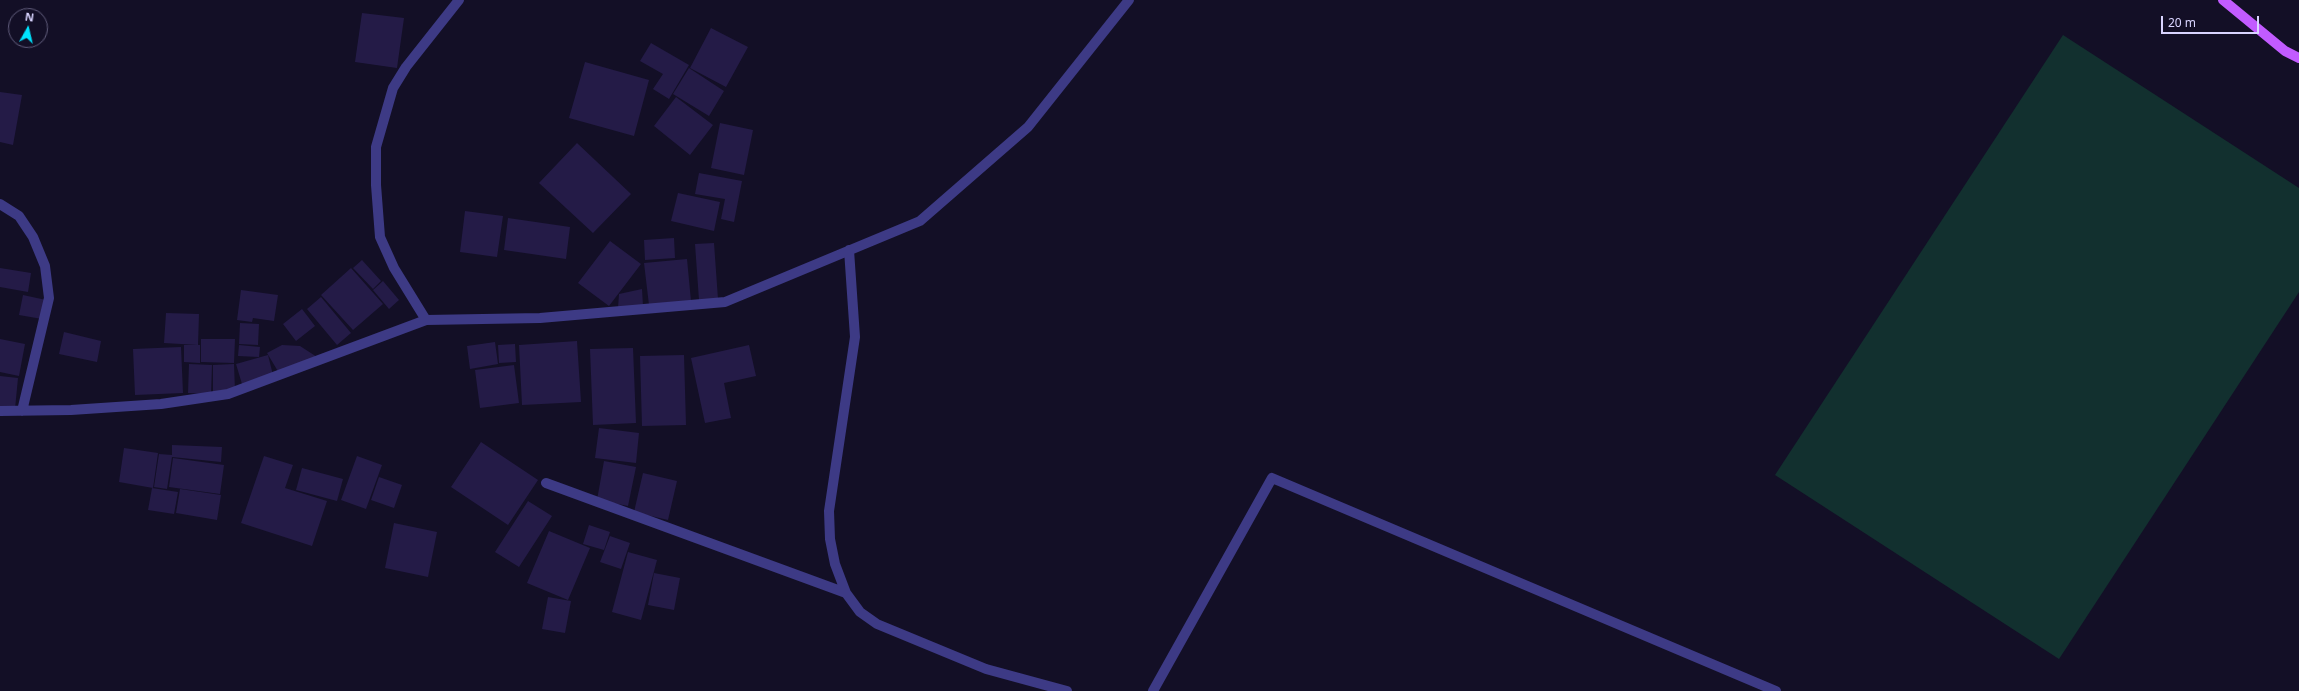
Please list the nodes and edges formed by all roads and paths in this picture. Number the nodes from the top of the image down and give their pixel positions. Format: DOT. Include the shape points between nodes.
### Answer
graph roads {
  1 [pos="459,0"];
  2 [pos="1129,0"];
  3 [pos="2223,0"];
  4 [pos="2299,58"];
  5 [pos="0,204"];
  6 [pos="849,250"];
  7 [pos="426,320"];
  8 [pos="0,411"];
  9 [pos="22,411"];
  10 [pos="546,483"];
  11 [pos="846,593"];
  12 [pos="1036,687"];
  13 [pos="1067,691"];
  14 [pos="1153,691"];
  15 [pos="1776,691"];
  1 -- 7 [label="street" via="406,67 393,88 376,147 380,237 394,268"];
  2 -- 6 [label="street" via="1028,127 920,220"];
  3 -- 4 [label="main road" via="2285,51"];
  5 -- 9 [label="street" via="19,216 33,237 45,266 49,298"];
  6 -- 7 [label="street" via="725,302 540,318"];
  6 -- 11 [label="street" via="855,337 829,510 832,551"];
  7 -- 9 [label="street" via="228,394 161,404"];
  8 -- 9 [label="street"];
  10 -- 11 [label="street"];
  11 -- 12 [label="street" via="860,612 877,624"];
  12 -- 13 [label="street"];
  14 -- 15 [label="street" via="1272,478"];
}
